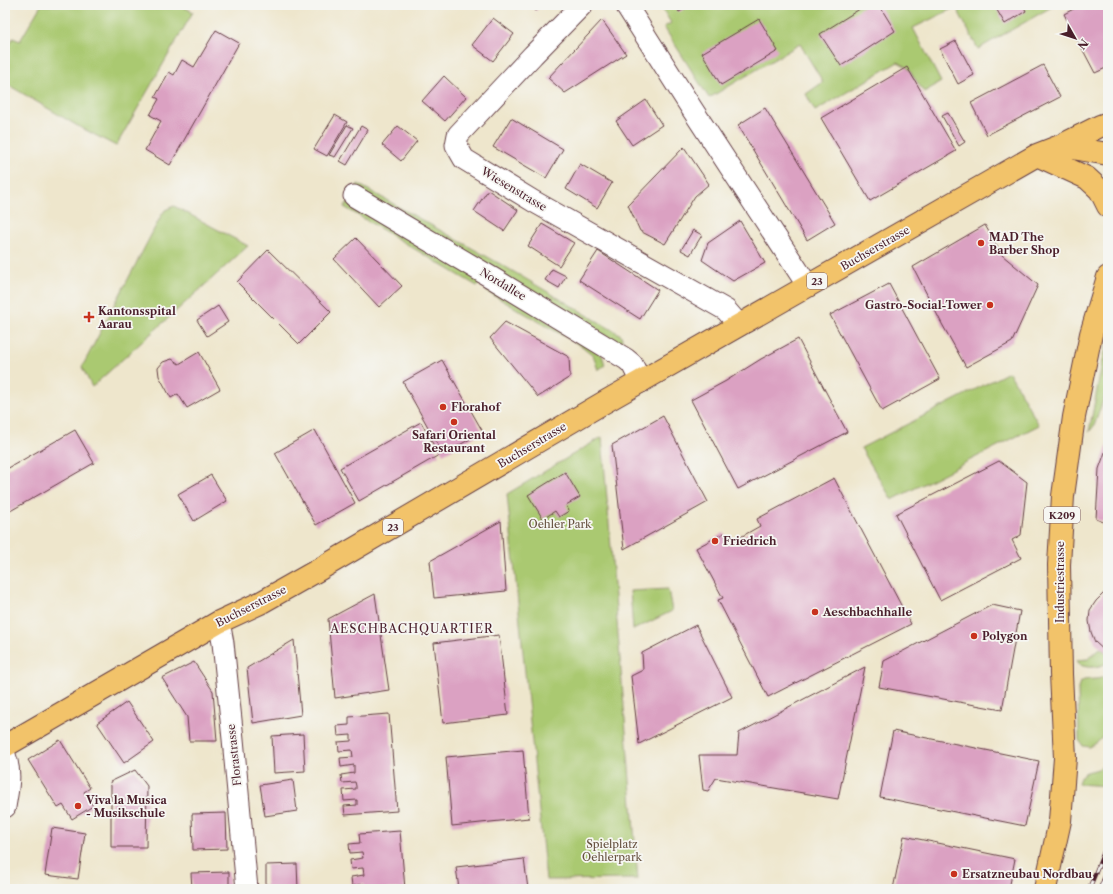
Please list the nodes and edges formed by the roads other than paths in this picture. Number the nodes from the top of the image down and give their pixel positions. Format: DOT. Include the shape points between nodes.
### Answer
graph roads {
  1 [pos="582,5"];
  2 [pos="626,5"];
  3 [pos="1108,123"];
  4 [pos="1060,146"];
  5 [pos="1108,154"];
  6 [pos="1036,155"];
  7 [pos="354,196"];
  8 [pos="1108,206"];
  9 [pos="1108,277"];
  10 [pos="808,286"];
  11 [pos="739,325"];
  12 [pos="641,382"];
  13 [pos="219,622"];
  14 [pos="5,746"];
  15 [pos="5,755"];
  16 [pos="5,807"];
  17 [pos="247,889"];
  18 [pos="1045,889"];
  1 -- 11 [label="street, Wiesenstrasse" via="458,135 456,145 464,159 470,163 726,310"];
  2 -- 10 [label="street"];
  3 -- 4 [label="main road, Buchserstrasse / 23"];
  4 -- 5 [label="main road"];
  4 -- 6 [label="main road, Buchserstrasse / 23"];
  6 -- 8 [label="main road" via="1088,178 1100,190"];
  6 -- 10 [label="main road, Buchserstrasse / 23"];
  7 -- 12 [label="street, Nordallee" via="626,359 632,364"];
  9 -- 18 [label="main road, Industriestrasse / K209" via="1092,334 1074,417 1063,496 1059,565 1064,758 1060,821"];
  10 -- 11 [label="main road, Buchserstrasse / 23"];
  11 -- 12 [label="main road, Buchserstrasse / 23"];
  12 -- 13 [label="main road, Buchserstrasse / 23" via="320,569 260,603"];
  13 -- 14 [label="main road, Buchserstrasse / 23"];
  13 -- 17 [label="street, Florastrasse"];
  15 -- 16 [label="street" via="10,778"];
}
